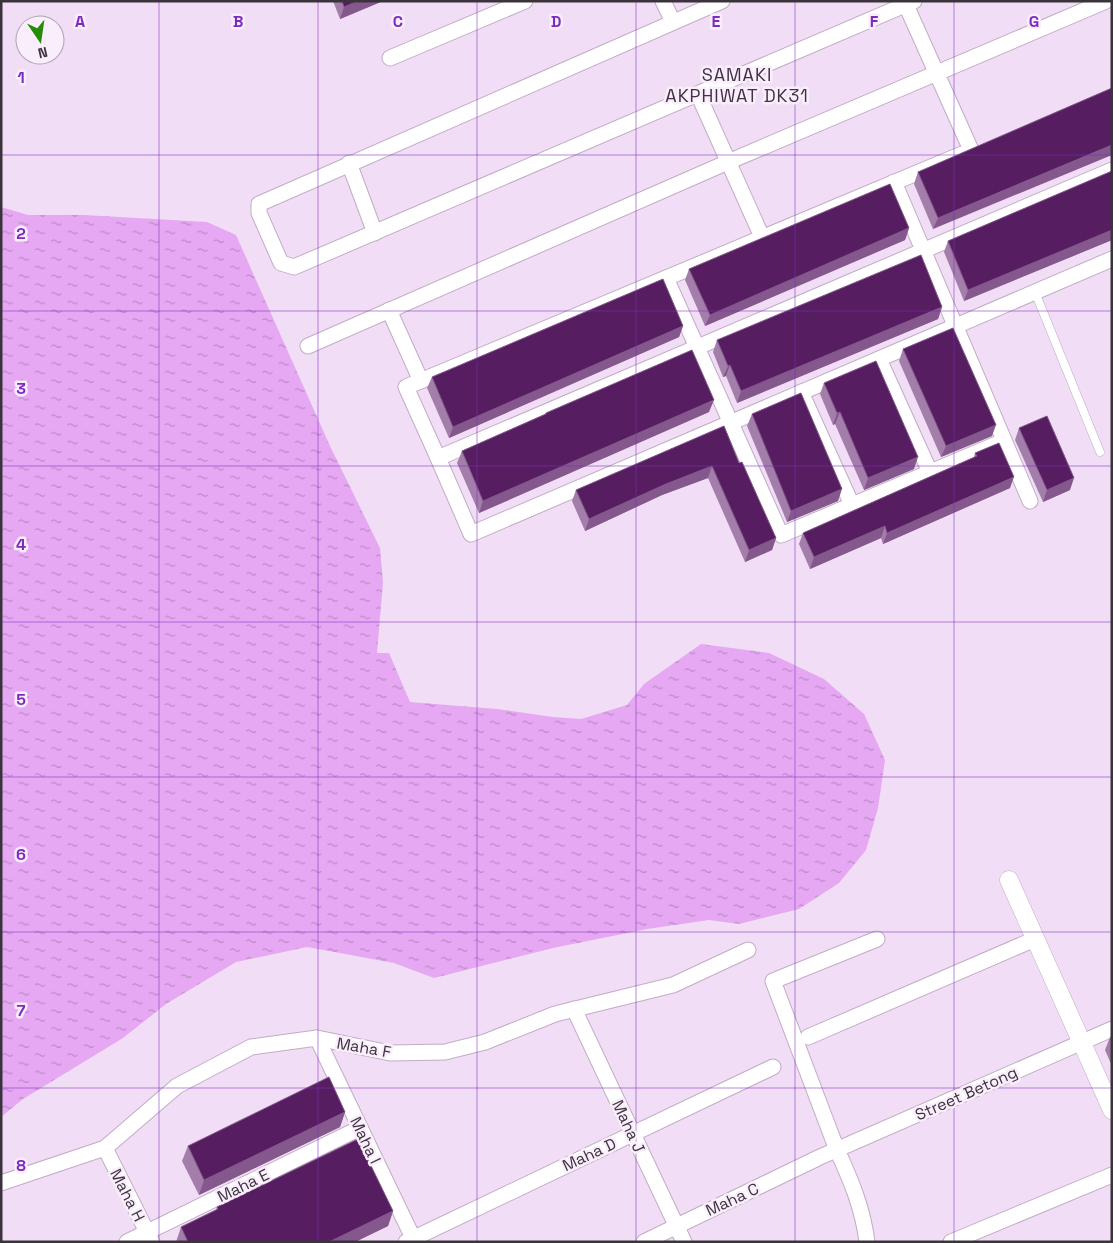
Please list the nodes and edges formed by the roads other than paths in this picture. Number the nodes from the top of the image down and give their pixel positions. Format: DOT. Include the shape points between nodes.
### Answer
graph roads {
  1 [pos="525,1"];
  2 [pos="663,1"];
  3 [pos="722,1"];
  4 [pos="1106,1"];
  5 [pos="910,3"];
  6 [pos="673,22"];
  7 [pos="390,58"];
  8 [pos="936,75"];
  9 [pos="698,94"];
  10 [pos="728,162"];
  11 [pos="349,163"];
  12 [pos="1112,170"];
  13 [pos="894,182"];
  14 [pos="375,233"];
  15 [pos="762,237"];
  16 [pos="923,250"];
  17 [pos="1112,259"];
  18 [pos="666,278"];
  19 [pos="1035,292"];
  20 [pos="389,310"];
  21 [pos="956,326"];
  22 [pos="308,346"];
  23 [pos="697,347"];
  24 [pos="879,359"];
  25 [pos="421,380"];
  26 [pos="801,392"];
  27 [pos="730,422"];
  28 [pos="1004,440"];
  29 [pos="1100,452"];
  30 [pos="438,458"];
  31 [pos="930,472"];
  32 [pos="1030,501"];
  33 [pos="852,505"];
  34 [pos="1009,880"];
  35 [pos="878,939"];
  36 [pos="1035,939"];
  37 [pos="748,950"];
  38 [pos="574,1009"];
  39 [pos="1112,1029"];
  40 [pos="808,1037"];
  41 [pos="317,1038"];
  42 [pos="1081,1042"];
  43 [pos="773,1067"];
  44 [pos="1112,1110"];
  45 [pos="360,1128"];
  46 [pos="633,1134"];
  47 [pos="105,1148"];
  48 [pos="837,1150"];
  49 [pos="820,1157"];
  50 [pos="1112,1175"];
  51 [pos="1,1183"];
  52 [pos="676,1226"];
  53 [pos="149,1237"];
  54 [pos="411,1241"];
  55 [pos="127,1242"];
  56 [pos="644,1242"];
  57 [pos="684,1242"];
  58 [pos="867,1242"];
  59 [pos="951,1242"];
  1 -- 7 [label="street"];
  2 -- 6 [label="street"];
  3 -- 6 [label="street"];
  4 -- 8 [label="street"];
  5 -- 8 [label="street"];
  5 -- 9 [label="street"];
  6 -- 11 [label="street"];
  8 -- 10 [label="street"];
  8 -- 13 [label="street" via="976,148"];
  9 -- 10 [label="street"];
  9 -- 14 [label="street"];
  10 -- 15 [label="street"];
  10 -- 20 [label="street"];
  11 -- 14 [label="street"];
  11 -- 14 [label="street" via="259,204 259,213 281,263 294,267"];
  12 -- 16 [label="street"];
  13 -- 15 [label="street"];
  13 -- 16 [label="street"];
  15 -- 18 [label="street"];
  16 -- 21 [label="street"];
  16 -- 23 [label="street"];
  17 -- 19 [label="street"];
  18 -- 23 [label="street"];
  18 -- 25 [label="street"];
  19 -- 21 [label="street"];
  19 -- 29 [label="lane"];
  20 -- 22 [label="street"];
  20 -- 25 [label="street"];
  21 -- 24 [label="street"];
  21 -- 28 [label="street"];
  23 -- 27 [label="street"];
  23 -- 30 [label="street"];
  24 -- 26 [label="street"];
  24 -- 31 [label="street"];
  25 -- 30 [label="street" via="406,387"];
  26 -- 27 [label="street"];
  26 -- 33 [label="street"];
  27 -- 30 [label="street" via="471,534"];
  27 -- 33 [label="street" via="781,536"];
  28 -- 31 [label="street"];
  28 -- 32 [label="street"];
  31 -- 33 [label="street"];
  34 -- 36 [label="street"];
  35 -- 48 [label="street" via="773,981"];
  36 -- 40 [label="street"];
  36 -- 42 [label="street"];
  37 -- 38 [label="street, Maha F" via="673,985"];
  38 -- 41 [label="street, Maha F" via="485,1042 445,1052 390,1053"];
  38 -- 46 [label="street, Maha J"];
  39 -- 42 [label="street, Street Betong"];
  41 -- 45 [label="street, Maha I"];
  41 -- 47 [label="street, Maha F" via="251,1047 177,1086"];
  42 -- 44 [label="street"];
  42 -- 48 [label="street, Street Betong"];
  43 -- 46 [label="street, Maha D"];
  45 -- 53 [label="street, Maha E"];
  45 -- 54 [label="street, Maha I"];
  46 -- 52 [label="street, Maha J"];
  46 -- 54 [label="street, Maha D"];
  47 -- 51 [label="street, Maha F"];
  47 -- 53 [label="street, Maha H"];
  48 -- 49 [label="street, Street Betong"];
  48 -- 58 [label="street" via="864,1218"];
  49 -- 52 [label="street, Maha C"];
  50 -- 59 [label="street"];
  52 -- 56 [label="street, Maha C"];
  52 -- 57 [label="street, Maha J"];
  53 -- 55 [label="street, Maha E"];
}
